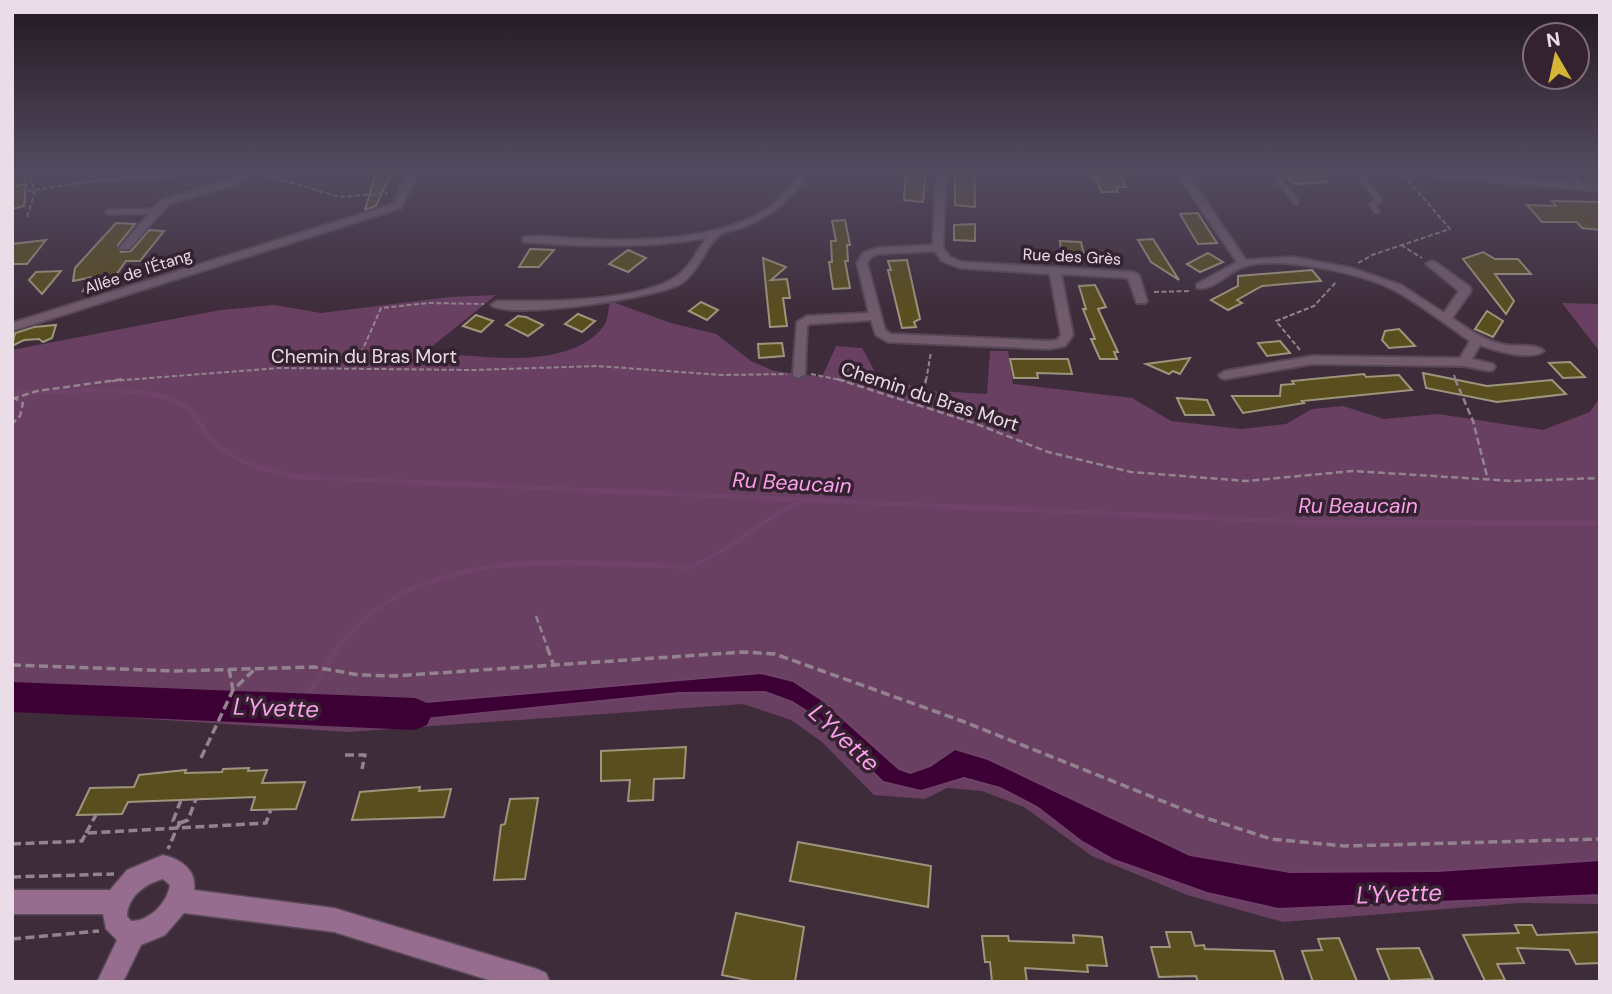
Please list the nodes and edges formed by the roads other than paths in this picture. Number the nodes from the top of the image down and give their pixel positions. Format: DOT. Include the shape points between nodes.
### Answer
graph roads {
  1 [pos="150,218"];
  2 [pos="358,218"];
  3 [pos="752,218"];
  4 [pos="939,218"];
  5 [pos="1213,218"];
  6 [pos="715,233"];
  7 [pos="527,239"];
  8 [pos="125,247"];
  9 [pos="938,248"];
  10 [pos="1243,263"];
  11 [pos="1431,264"];
  12 [pos="1055,270"];
  13 [pos="1201,286"];
  14 [pos="1140,297"];
  15 [pos="498,305"];
  16 [pos="876,316"];
  17 [pos="1446,318"];
  18 [pos="12,327"];
  19 [pos="1477,340"];
  20 [pos="1538,351"];
  21 [pos="1458,363"];
  22 [pos="1489,367"];
  23 [pos="799,374"];
  24 [pos="1225,375"];
  25 [pos="180,900"];
  26 [pos="12,902"];
  27 [pos="117,902"];
  28 [pos="126,931"];
  29 [pos="110,982"];
  30 [pos="537,982"];
  1 -- 8 [label="street"];
  2 -- 18 [label="street, Allée de l'Étang"];
  3 -- 6 [label="street"];
  4 -- 9 [label="street"];
  5 -- 10 [label="street"];
  6 -- 7 [label="street" via="626,243"];
  6 -- 15 [label="street" via="685,274 670,285 591,301"];
  9 -- 12 [label="street, Rue des Grès" via="946,259 960,265"];
  9 -- 16 [label="street" via="867,255 862,263"];
  10 -- 13 [label="street"];
  10 -- 17 [label="street" via="1293,260 1347,270 1397,287"];
  11 -- 17 [label="street" via="1464,287"];
  12 -- 14 [label="street, Rue des Grès" via="1133,275"];
  12 -- 16 [label="street" via="1067,335 1062,343 888,338 880,332"];
  16 -- 23 [label="street" via="801,324"];
  17 -- 19 [label="street"];
  19 -- 20 [label="street" via="1503,349"];
  19 -- 21 [label="street"];
  21 -- 22 [label="street"];
  21 -- 24 [label="street" via="1313,360"];
  25 -- 27 [label="main road" via="183,881 179,873 160,868 142,874"];
  25 -- 28 [label="main road" via="155,927"];
  25 -- 30 [label="main road" via="334,920"];
  26 -- 27 [label="main road"];
  27 -- 28 [label="main road" via="114,920"];
  28 -- 29 [label="main road"];
}
